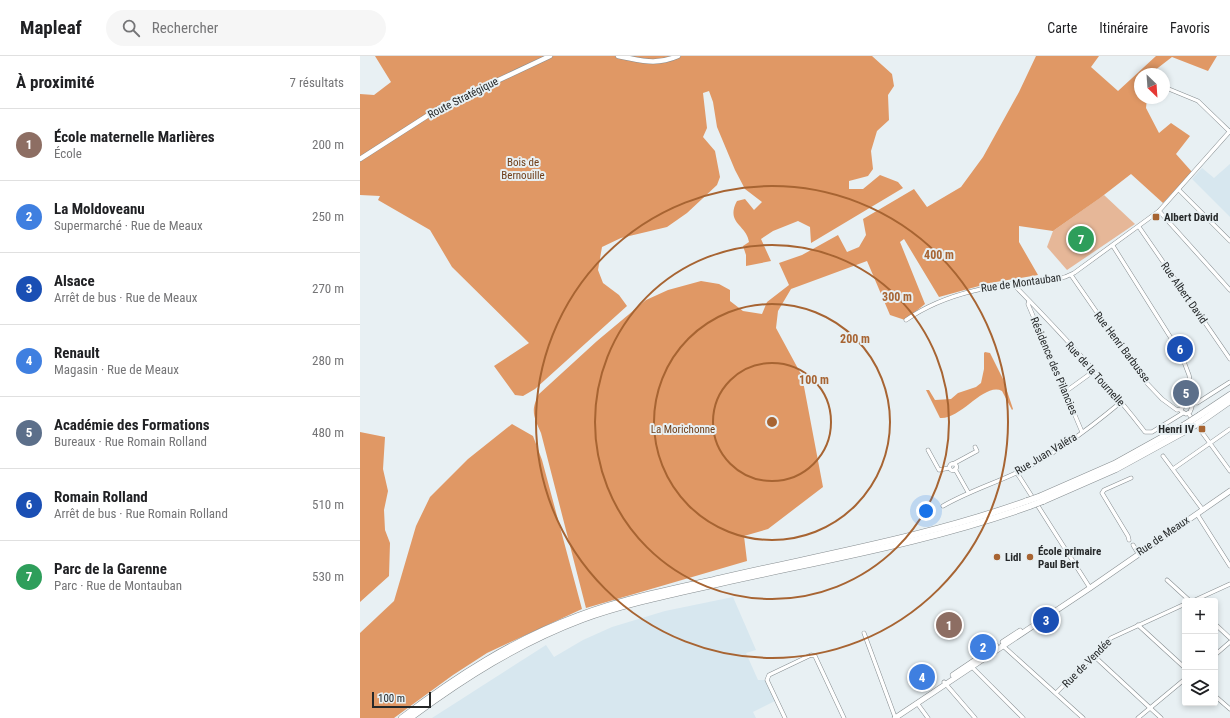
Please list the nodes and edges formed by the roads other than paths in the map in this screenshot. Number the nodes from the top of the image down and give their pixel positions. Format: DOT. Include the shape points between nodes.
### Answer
graph roads {
  1 [pos="550,56"];
  2 [pos="618,56"];
  3 [pos="678,56"];
  4 [pos="1170,89"];
  5 [pos="1230,131"];
  6 [pos="360,159"];
  7 [pos="1178,190"];
  8 [pos="1159,211"];
  9 [pos="1139,227"];
  10 [pos="1230,241"];
  11 [pos="1113,246"];
  12 [pos="1072,275"];
  13 [pos="1016,283"];
  14 [pos="1230,290"];
  15 [pos="1029,301"];
  16 [pos="906,320"];
  17 [pos="1230,359"];
  18 [pos="1094,371"];
  19 [pos="1230,382"];
  20 [pos="1064,392"];
  21 [pos="1230,395"];
  22 [pos="1193,398"];
  23 [pos="1199,401"];
  24 [pos="1121,402"];
  25 [pos="1230,402"];
  26 [pos="1190,405"];
  27 [pos="1182,411"];
  28 [pos="1188,413"];
  29 [pos="1201,418"];
  30 [pos="1230,429"];
  31 [pos="1082,432"];
  32 [pos="1210,443"];
  33 [pos="976,447"];
  34 [pos="928,450"];
  35 [pos="1163,456"];
  36 [pos="953,464"];
  37 [pos="949,468"];
  38 [pos="955,469"];
  39 [pos="1173,469"];
  40 [pos="1230,471"];
  41 [pos="1017,473"];
  42 [pos="1131,478"];
  43 [pos="1230,491"];
  44 [pos="968,492"];
  45 [pos="943,506"];
  46 [pos="1203,510"];
  47 [pos="1197,514"];
  48 [pos="1129,540"];
  49 [pos="1133,546"];
  50 [pos="1138,553"];
  51 [pos="1230,566"];
  52 [pos="1167,580"];
  53 [pos="1230,584"];
  54 [pos="1089,586"];
  55 [pos="1187,598"];
  56 [pos="1200,598"];
  57 [pos="1182,605"];
  58 [pos="580,618"];
  59 [pos="1138,625"];
  60 [pos="1218,627"];
  61 [pos="1025,629"];
  62 [pos="864,633"];
  63 [pos="1230,638"];
  64 [pos="1230,642"];
  65 [pos="1002,644"];
  66 [pos="1218,652"];
  67 [pos="1094,656"];
  68 [pos="1182,665"];
  69 [pos="972,667"];
  70 [pos="1182,681"];
  71 [pos="944,683"];
  72 [pos="1056,693"];
  73 [pos="1218,699"];
  74 [pos="917,703"];
  75 [pos="1150,708"];
  76 [pos="1230,710"];
  77 [pos="893,717"];
  78 [pos="402,718"];
  79 [pos="410,718"];
  80 [pos="785,718"];
  81 [pos="844,718"];
  82 [pos="928,718"];
  83 [pos="975,718"];
  84 [pos="1023,718"];
  85 [pos="1083,718"];
  86 [pos="1138,718"];
  87 [pos="1161,718"];
  1 -- 6 [label="street, Route Stratégique" via="441,107"];
  2 -- 3 [label="street" via="654,63 665,62"];
  4 -- 5 [label="street" via="1198,101"];
  5 -- 7 [label="street, Rue de Montauban"];
  7 -- 8 [label="street, Rue de Montauban"];
  7 -- 10 [label="street"];
  8 -- 9 [label="street, Rue de Montauban"];
  8 -- 14 [label="street"];
  9 -- 11 [label="street, Rue de Montauban"];
  9 -- 17 [label="street, Rue Albert David"];
  11 -- 12 [label="street, Rue de Montauban"];
  11 -- 22 [label="street" via="1181,354 1189,375"];
  12 -- 13 [label="street, Rue de Montauban"];
  12 -- 27 [label="street, Rue Henri Barbusse" via="1143,379 1162,399"];
  13 -- 15 [label="street, Rue de la Tournelle" via="1017,288"];
  13 -- 16 [label="street, Rue de Montauban" via="960,293 924,308"];
  15 -- 18 [label="street, Rue de la Tournelle"];
  15 -- 20 [label="street, Résidence des Pilancies" via="1028,304"];
  18 -- 20 [label="street"];
  18 -- 24 [label="street, Rue de la Tournelle"];
  19 -- 23 [label="street"];
  20 -- 31 [label="street, Résidence des Pilancies"];
  21 -- 29 [label="highway"];
  22 -- 23 [label="street"];
  22 -- 26 [label="street"];
  23 -- 26 [label="street"];
  24 -- 27 [label="street, Rue de la Tournelle" via="1147,434"];
  24 -- 31 [label="street, Rue Juan Valéra"];
  25 -- 29 [label="highway"];
  26 -- 27 [label="street" via="1183,405"];
  26 -- 28 [label="street"];
  27 -- 28 [label="street"];
  28 -- 32 [label="street"];
  29 -- 58 [label="highway, bridge" via="1114,464 1029,504 943,528 655,593"];
  30 -- 32 [label="street"];
  31 -- 41 [label="street, Rue Juan Valéra"];
  32 -- 39 [label="street"];
  32 -- 40 [label="street"];
  33 -- 36 [label="street" via="977,451"];
  34 -- 37 [label="street" via="939,470"];
  35 -- 39 [label="street"];
  36 -- 37 [label="street"];
  36 -- 38 [label="street" via="956,466"];
  37 -- 38 [label="street"];
  38 -- 44 [label="street"];
  39 -- 46 [label="street"];
  41 -- 44 [label="street, Rue Juan Valéra"];
  41 -- 54 [label="street"];
  42 -- 48 [label="street" via="1102,493"];
  43 -- 46 [label="main road, Rue de Meaux"];
  44 -- 45 [label="street, Rue Juan Valéra"];
  46 -- 47 [label="main road, Rue de Meaux"];
  47 -- 50 [label="main road, Rue de Meaux"];
  47 -- 51 [label="street"];
  49 -- 50 [label="street"];
  50 -- 54 [label="main road, Rue de Meaux"];
  52 -- 55 [label="street"];
  53 -- 56 [label="street"];
  54 -- 61 [label="main road, Rue de Meaux"];
  57 -- 59 [label="street, Rue de Vendée"];
  58 -- 78 [label="highway" via="539,632 493,655"];
  58 -- 79 [label="highway" via="501,657 455,685"];
  59 -- 67 [label="street, Rue de Vendée" via="1112,638"];
  59 -- 68 [label="street"];
  60 -- 63 [label="street"];
  61 -- 65 [label="main road, Rue de Meaux"];
  61 -- 65 [label="main road, Rue de Meaux" via="1015,638"];
  62 -- 77 [label="street"];
  64 -- 66 [label="street"];
  65 -- 69 [label="main road, Rue de Meaux"];
  65 -- 71 [label="main road, Rue de Meaux"];
  65 -- 72 [label="street"];
  67 -- 72 [label="street, Rue de Vendée"];
  67 -- 75 [label="street"];
  69 -- 71 [label="main road, Rue de Meaux"];
  69 -- 84 [label="street"];
  70 -- 75 [label="street"];
  71 -- 74 [label="main road, Rue de Meaux"];
  71 -- 77 [label="main road, Rue de Meaux"];
  71 -- 83 [label="street"];
  72 -- 85 [label="street"];
  73 -- 76 [label="street"];
  74 -- 77 [label="main road, Rue de Meaux"];
  74 -- 82 [label="street"];
  75 -- 86 [label="street"];
  75 -- 87 [label="street"];
  80 -- 81 [label="street" via="767,680 769,675 811,655 815,656"];
}
